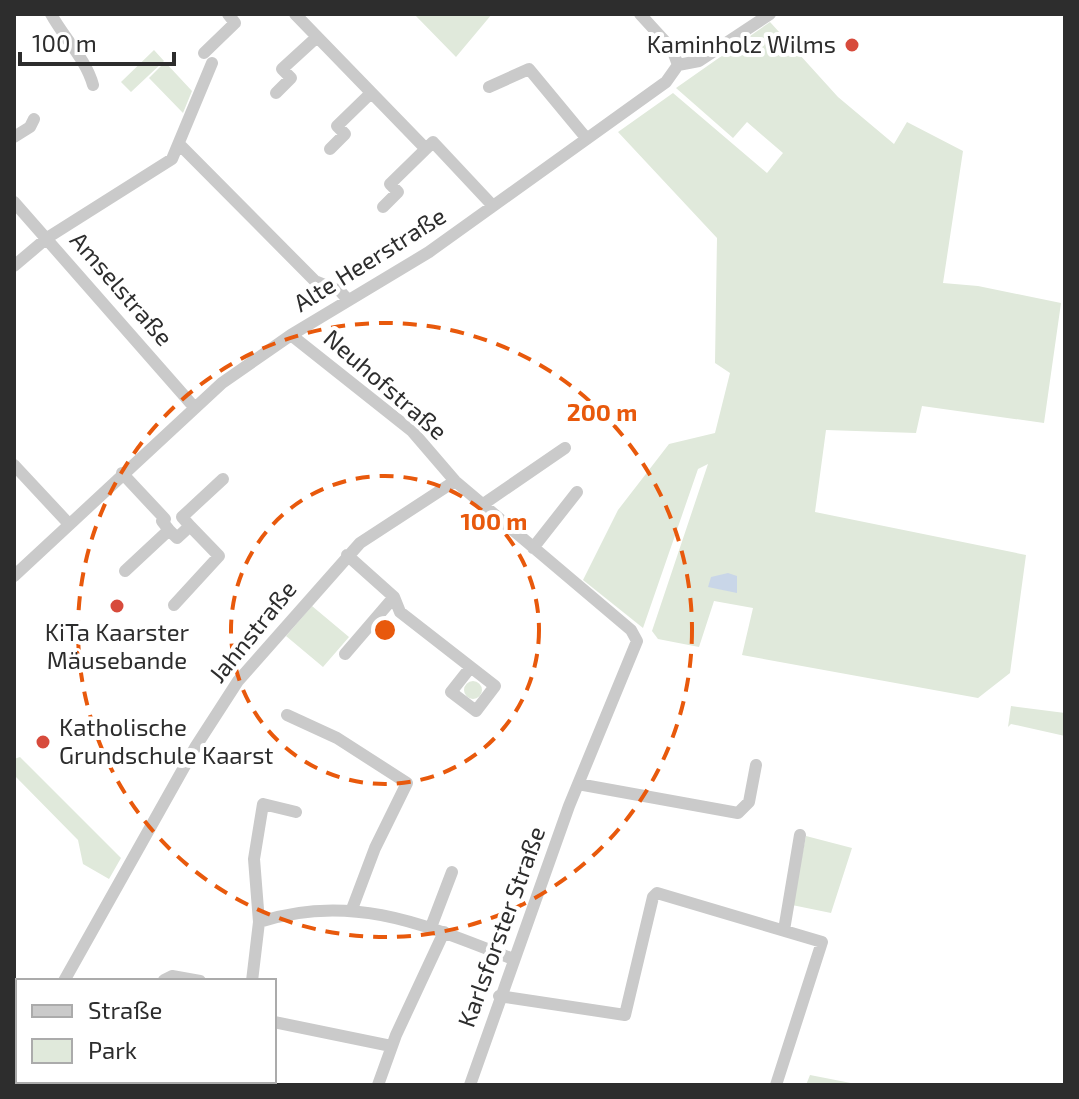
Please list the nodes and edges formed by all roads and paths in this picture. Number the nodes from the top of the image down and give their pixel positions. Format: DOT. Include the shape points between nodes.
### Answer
graph roads {
  1 [pos="51,14"];
  2 [pos="228,14"];
  3 [pos="295,14"];
  4 [pos="640,14"];
  5 [pos="770,14"];
  6 [pos="317,37"];
  7 [pos="678,65"];
  8 [pos="93,85"];
  9 [pos="489,87"];
  10 [pos="276,93"];
  11 [pos="371,93"];
  12 [pos="34,119"];
  13 [pos="14,137"];
  14 [pos="587,139"];
  15 [pos="180,145"];
  16 [pos="330,149"];
  17 [pos="426,149"];
  18 [pos="14,202"];
  19 [pos="493,206"];
  20 [pos="383,207"];
  21 [pos="47,238"];
  22 [pos="14,266"];
  23 [pos="348,300"];
  24 [pos="291,335"];
  25 [pos="194,407"];
  26 [pos="565,448"];
  27 [pos="17,473"];
  28 [pos="122,473"];
  29 [pos="223,479"];
  30 [pos="455,481"];
  31 [pos="577,492"];
  32 [pos="482,505"];
  33 [pos="186,521"];
  34 [pos="69,524"];
  35 [pos="167,524"];
  36 [pos="533,548"];
  37 [pos="347,555"];
  38 [pos="125,571"];
  39 [pos="14,576"];
  40 [pos="394,597"];
  41 [pos="174,605"];
  42 [pos="637,641"];
  43 [pos="345,654"];
  44 [pos="470,668"];
  45 [pos="287,715"];
  46 [pos="756,765"];
  47 [pos="578,784"];
  48 [pos="296,812"];
  49 [pos="800,835"];
  50 [pos="452,872"];
  51 [pos="352,909"];
  52 [pos="259,922"];
  53 [pos="437,930"];
  54 [pos="784,930"];
  55 [pos="513,959"];
  56 [pos="65,979"];
  57 [pos="166,979"];
  58 [pos="189,979"];
  59 [pos="252,979"];
  60 [pos="499,996"];
  61 [pos="276,1022"];
  62 [pos="391,1046"];
  63 [pos="121,1085"];
  64 [pos="130,1085"];
  65 [pos="378,1085"];
  66 [pos="470,1085"];
  67 [pos="776,1085"];
  1 -- 8 [label="street" via="88,67"];
  2 -- 15 [label="street" via="235,23 208,58"];
  3 -- 6 [label="street"];
  4 -- 7 [label="street" via="672,49"];
  5 -- 7 [label="street, Alte Heerstraße" via="699,61"];
  6 -- 10 [label="street" via="282,69 291,78"];
  6 -- 11 [label="street"];
  7 -- 14 [label="street, Alte Heerstraße" via="666,82"];
  9 -- 14 [label="street" via="529,69"];
  11 -- 16 [label="street" via="337,126 345,134"];
  11 -- 17 [label="street"];
  12 -- 13 [label="street"];
  14 -- 19 [label="street, Alte Heerstraße"];
  15 -- 21 [label="street" via="161,168"];
  15 -- 23 [label="street" via="315,281"];
  17 -- 19 [label="street" via="433,142"];
  17 -- 20 [label="street" via="390,184 398,192"];
  18 -- 21 [label="street, Amselstraße"];
  19 -- 23 [label="street, Alte Heerstraße"];
  21 -- 22 [label="street"];
  21 -- 25 [label="street, Amselstraße"];
  23 -- 24 [label="street, Alte Heerstraße"];
  24 -- 25 [label="street, Alte Heerstraße"];
  24 -- 30 [label="street, Neuhofstraße" via="412,431"];
  25 -- 28 [label="street, Alte Heerstraße"];
  26 -- 32 [label="street"];
  27 -- 34 [label="street"];
  28 -- 34 [label="street, Alte Heerstraße"];
  28 -- 35 [label="street"];
  29 -- 33 [label="street"];
  30 -- 32 [label="street, Neuhofstraße"];
  30 -- 37 [label="street, Jahnstraße" via="374,531"];
  31 -- 36 [label="street"];
  32 -- 36 [label="street, Neuhofstraße"];
  33 -- 35 [label="street" via="175,509"];
  33 -- 35 [label="street" via="177,538"];
  33 -- 41 [label="street" via="219,556"];
  34 -- 39 [label="street, Alte Heerstraße"];
  35 -- 38 [label="street"];
  36 -- 42 [label="street, Neuhofstraße" via="631,630"];
  37 -- 40 [label="street"];
  37 -- 56 [label="street, Jahnstraße" via="238,681"];
  40 -- 43 [label="street"];
  40 -- 44 [label="street" via="400,612"];
  42 -- 47 [label="street, Karlsforster Straße"];
  45 -- 51 [label="street" via="337,738 407,783"];
  46 -- 47 [label="street" via="749,802 738,813"];
  47 -- 55 [label="street, Karlsforster Straße"];
  48 -- 52 [label="street" via="263,804 254,859"];
  49 -- 54 [label="street"];
  50 -- 53 [label="street"];
  51 -- 52 [label="street" via="284,914"];
  51 -- 53 [label="street"];
  52 -- 59 [label="street"];
  53 -- 55 [label="street"];
  53 -- 62 [label="street"];
  54 -- 60 [label="street" via="657,893 625,1015"];
  54 -- 67 [label="street" via="822,942"];
  55 -- 60 [label="street, Karlsforster Straße"];
  57 -- 58 [label="street"];
  60 -- 66 [label="street, Karlsforster Straße"];
  61 -- 62 [label="street"];
  62 -- 65 [label="street"];
  63 -- 64 [label="street"];
}
